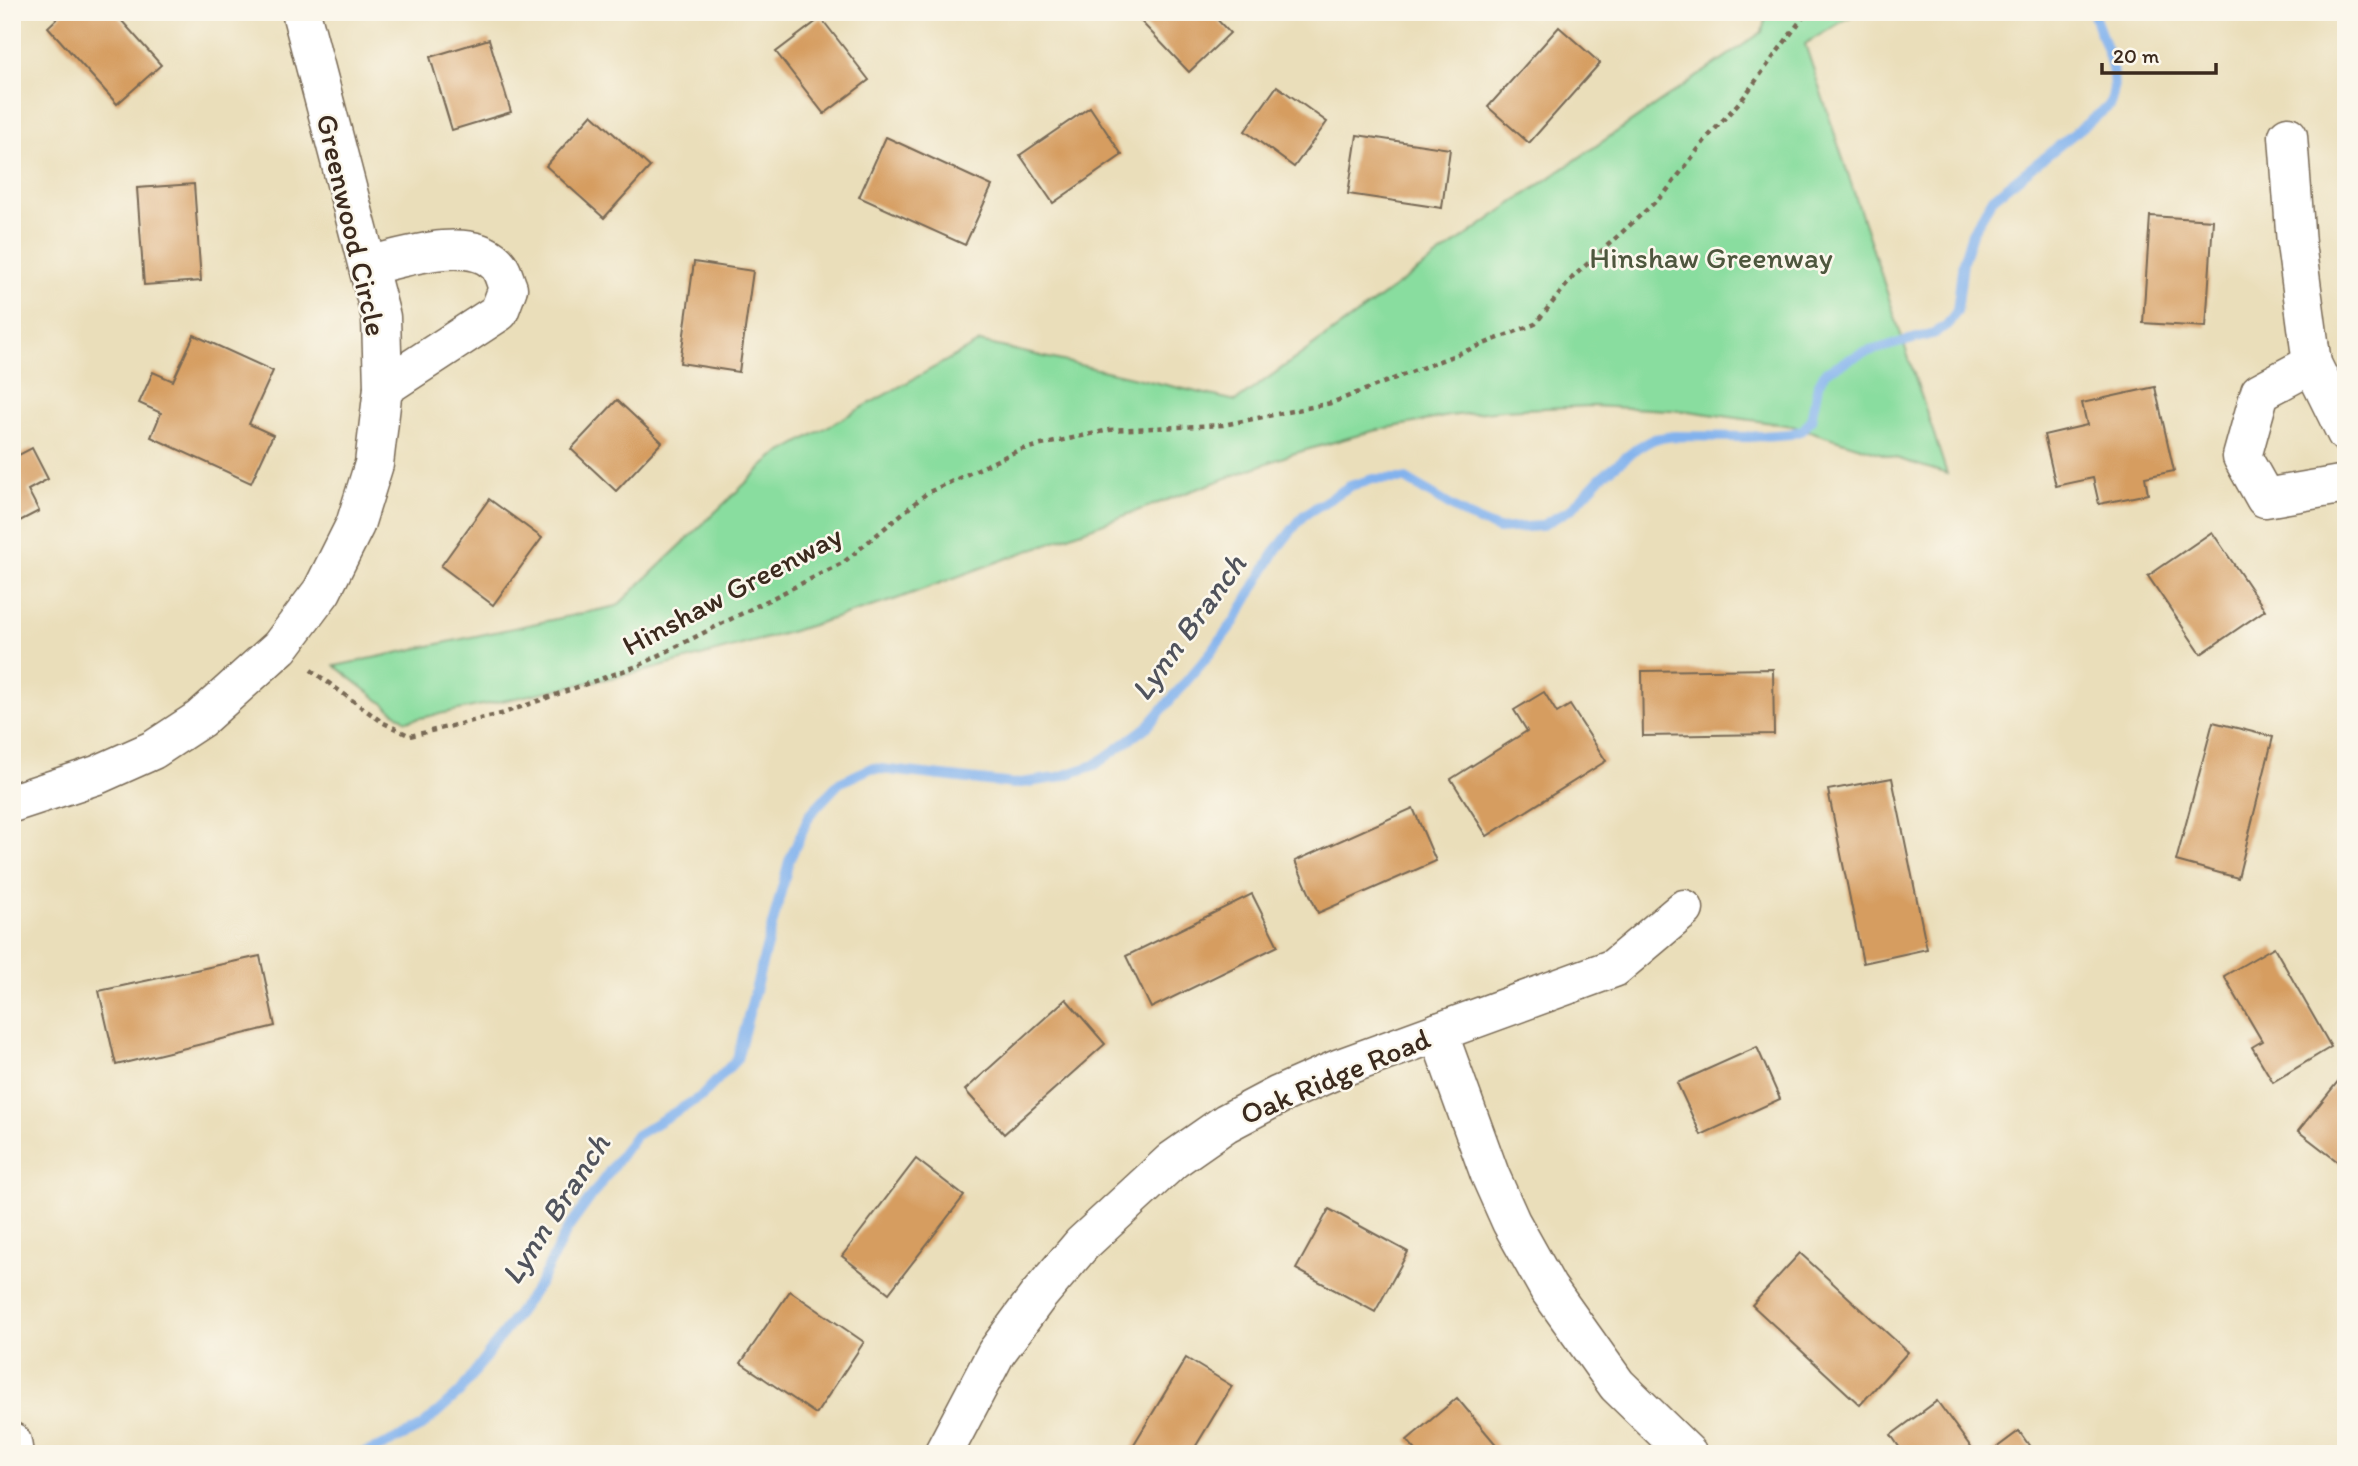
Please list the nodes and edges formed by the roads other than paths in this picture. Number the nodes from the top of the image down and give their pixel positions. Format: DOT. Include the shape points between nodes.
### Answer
graph roads {
  1 [pos="301,12"];
  2 [pos="2288,136"];
  3 [pos="368,266"];
  4 [pos="2312,364"];
  5 [pos="383,388"];
  6 [pos="2346,433"];
  7 [pos="2346,484"];
  8 [pos="12,803"];
  9 [pos="1684,909"];
  10 [pos="1438,1032"];
  11 [pos="12,1441"];
  12 [pos="14,1454"];
  13 [pos="943,1454"];
  14 [pos="1688,1454"];
  1 -- 3 [label="street, Greenwood Circle"];
  2 -- 4 [label="street"];
  3 -- 5 [label="street, Greenwood Circle" via="381,317"];
  3 -- 5 [label="street" via="472,249 496,263 508,288 499,312"];
  4 -- 6 [label="street"];
  4 -- 7 [label="street" via="2260,392 2242,457 2265,498"];
  5 -- 8 [label="street, Greenwood Circle" via="374,464 355,526 322,591 280,647 201,719 153,750 97,775"];
  9 -- 10 [label="street, Oak Ridge Road" via="1614,968"];
  10 -- 13 [label="street, Oak Ridge Road" via="1279,1095 1226,1123 1173,1160 1082,1244 1038,1296 996,1353"];
  10 -- 14 [label="street" via="1490,1175 1548,1288 1617,1385"];
  11 -- 12 [label="street"];
}
